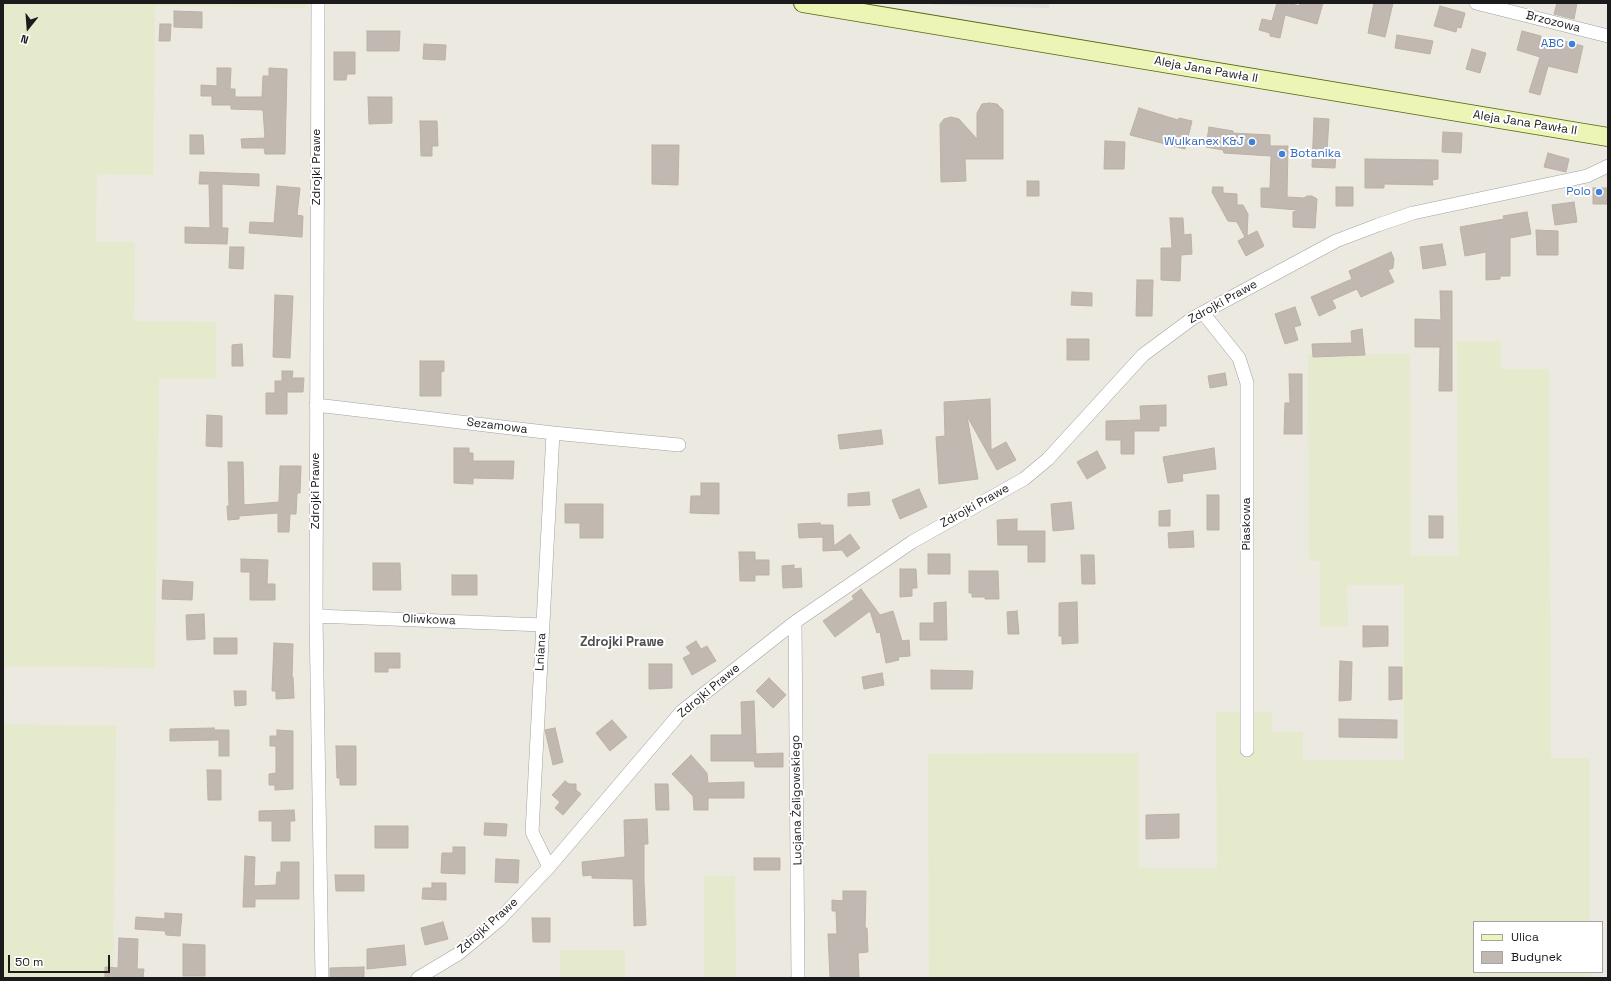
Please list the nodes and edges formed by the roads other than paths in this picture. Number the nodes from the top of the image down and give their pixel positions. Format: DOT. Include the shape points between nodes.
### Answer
graph roads {
  1 [pos="318,3"];
  2 [pos="803,3"];
  3 [pos="1476,3"];
  4 [pos="1608,36"];
  5 [pos="1608,137"];
  6 [pos="1608,166"];
  7 [pos="1203,313"];
  8 [pos="316,405"];
  9 [pos="553,433"];
  10 [pos="679,445"];
  11 [pos="316,616"];
  12 [pos="795,622"];
  13 [pos="543,625"];
  14 [pos="1247,750"];
  15 [pos="549,867"];
  16 [pos="322,978"];
  17 [pos="418,978"];
  18 [pos="798,978"];
  1 -- 8 [label="street, Zdrojki Prawe"];
  2 -- 5 [label="main road, Aleja Jana Pawła II"];
  3 -- 4 [label="street, Brzozowa"];
  6 -- 7 [label="street, Zdrojki Prawe" via="1587,176 1413,213 1336,240"];
  7 -- 12 [label="street, Zdrojki Prawe" via="1143,355 1048,459 1024,479 912,542"];
  7 -- 14 [label="street, Piaskowa" via="1239,358 1247,383"];
  8 -- 9 [label="street, Sezamowa"];
  8 -- 11 [label="street, Zdrojki Prawe"];
  9 -- 10 [label="street, Sezamowa"];
  9 -- 13 [label="street, Lniana"];
  11 -- 13 [label="street, Oliwkowa"];
  11 -- 16 [label="street, Zdrojki Prawe"];
  12 -- 15 [label="street, Zdrojki Prawe" via="682,711"];
  12 -- 18 [label="street, Lucjana Żeligowskiego"];
  13 -- 15 [label="street, Lniana" via="532,832"];
  15 -- 17 [label="street, Zdrojki Prawe" via="499,920 458,954"];
}
